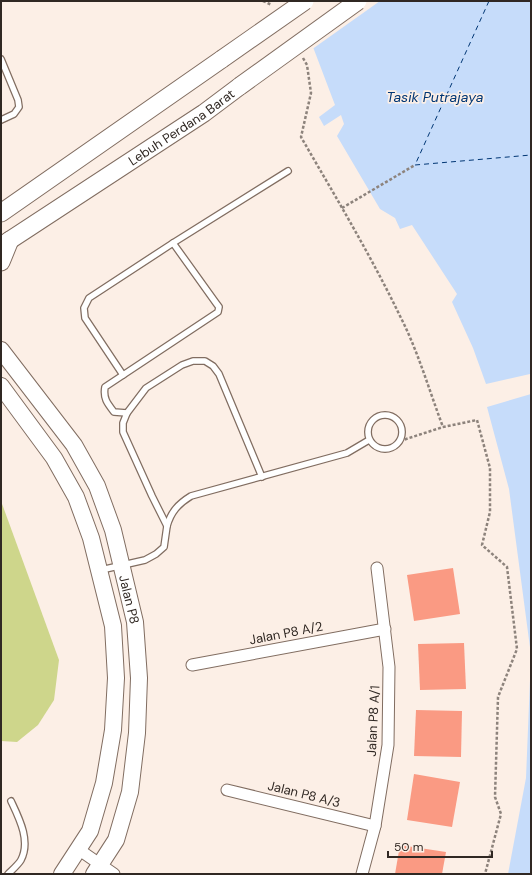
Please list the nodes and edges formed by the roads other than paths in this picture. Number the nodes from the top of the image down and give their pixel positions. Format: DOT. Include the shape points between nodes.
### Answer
graph roads {
  1 [pos="305,1"];
  2 [pos="358,1"];
  3 [pos="1,59"];
  4 [pos="1,120"];
  5 [pos="288,171"];
  6 [pos="1,213"];
  7 [pos="6,243"];
  8 [pos="173,243"];
  9 [pos="1,262"];
  10 [pos="1,350"];
  11 [pos="123,375"];
  12 [pos="1,386"];
  13 [pos="127,413"];
  14 [pos="368,440"];
  15 [pos="262,477"];
  16 [pos="167,526"];
  17 [pos="122,565"];
  18 [pos="377,568"];
  19 [pos="99,570"];
  20 [pos="385,629"];
  21 [pos="192,665"];
  22 [pos="227,790"];
  23 [pos="11,801"];
  24 [pos="375,826"];
  25 [pos="78,849"];
  26 [pos="97,869"];
  27 [pos="8,874"];
  28 [pos="62,874"];
  29 [pos="114,874"];
  30 [pos="362,874"];
  1 -- 6 [label="main road, bridge"];
  2 -- 7 [label="main road, Lebuh Perdana Barat, bridge" via="204,113"];
  3 -- 4 [label="lane" via="19,107 14,114"];
  5 -- 8 [label="lane"];
  7 -- 9 [label="main road"];
  8 -- 11 [label="lane" via="89,298 84,308 85,318"];
  8 -- 11 [label="lane" via="216,303 218,312"];
  10 -- 17 [label="street, Jalan P8" via="74,445 97,486"];
  11 -- 13 [label="lane" via="105,387 104,395 114,412"];
  12 -- 19 [label="street, Jalan P8" via="54,458 76,497"];
  13 -- 15 [label="lane" via="146,388 182,365 193,361 205,362 213,366 219,374"];
  13 -- 16 [label="lane" via="123,432"];
  14 -- 14 [label="lane" via="378,449 390,449 400,441 402,428 399,422 388,415 376,417 368,427"];
  14 -- 15 [label="lane" via="347,453"];
  15 -- 16 [label="lane" via="191,496 176,508"];
  16 -- 17 [label="lane" via="164,547 156,554 145,560"];
  17 -- 19 [label="lane"];
  17 -- 26 [label="street, Jalan P8" via="135,622 139,678 137,733 130,792 118,834"];
  18 -- 20 [label="street, Jalan P8 A/1"];
  19 -- 25 [label="street, Jalan P8" via="113,626 116,678 113,730 104,783 90,831"];
  20 -- 21 [label="street, Jalan P8 A/2"];
  20 -- 24 [label="street, Jalan P8 A/1" via="389,667 388,745"];
  22 -- 24 [label="street, Jalan P8 A/3"];
  23 -- 27 [label="lane" via="23,828 25,844 21,859"];
  24 -- 30 [label="street, Jalan P8 A/1"];
  25 -- 26 [label="street"];
  25 -- 28 [label="street, Jalan P8"];
  26 -- 29 [label="street"];
}
